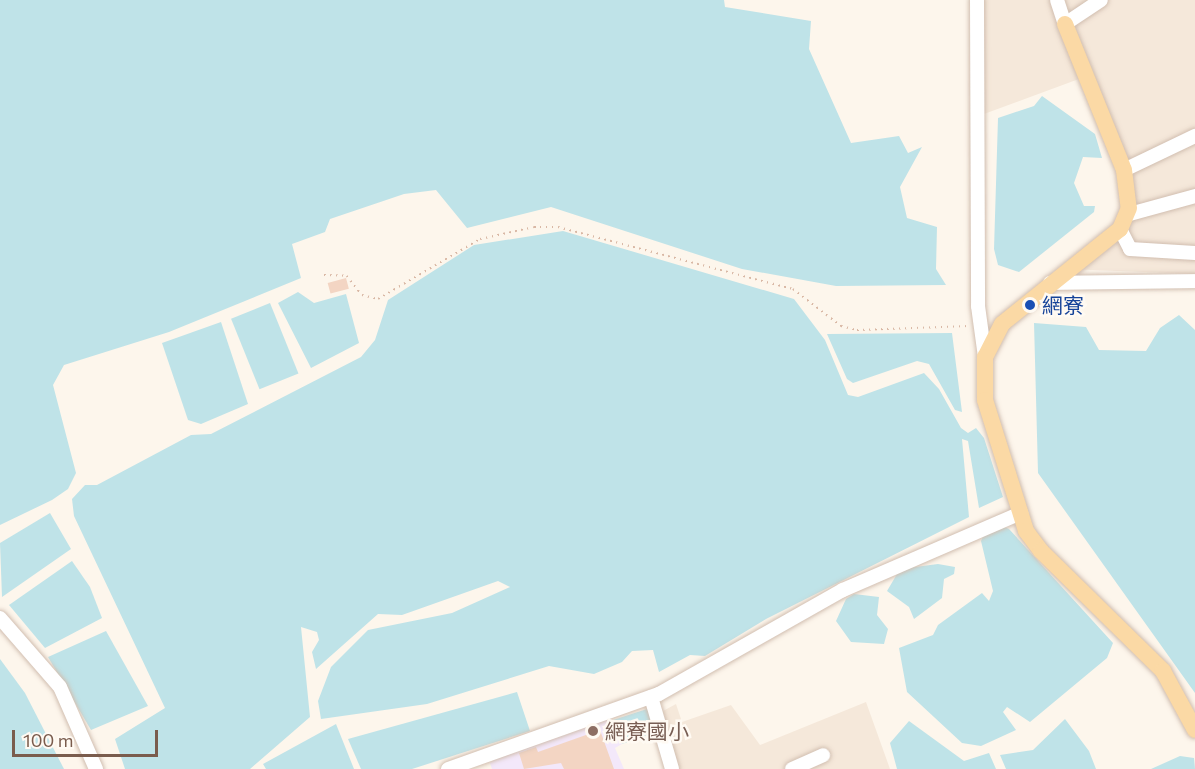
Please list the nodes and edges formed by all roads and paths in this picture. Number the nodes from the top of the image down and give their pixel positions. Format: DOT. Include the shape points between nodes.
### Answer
graph roads {
  1 [pos="977,0"];
  2 [pos="1057,0"];
  3 [pos="1101,0"];
  4 [pos="1065,24"];
  5 [pos="1195,136"];
  6 [pos="1124,170"];
  7 [pos="1195,196"];
  8 [pos="1123,222"];
  9 [pos="1195,253"];
  10 [pos="324,274"];
  11 [pos="1195,281"];
  12 [pos="1048,283"];
  13 [pos="980,326"];
  14 [pos="985,357"];
  15 [pos="1021,513"];
  16 [pos="0,618"];
  17 [pos="651,697"];
  18 [pos="1195,730"];
  19 [pos="823,755"];
  20 [pos="96,769"];
  21 [pos="448,769"];
  22 [pos="672,769"];
  23 [pos="792,769"];
  1 -- 13 [label="street"];
  2 -- 4 [label="street"];
  3 -- 4 [label="street"];
  4 -- 6 [label="main road"];
  5 -- 6 [label="street"];
  6 -- 8 [label="main road" via="1130,194"];
  7 -- 8 [label="street"];
  8 -- 9 [label="street" via="1130,249"];
  8 -- 12 [label="main road"];
  10 -- 13 [label="path" via="347,276 362,294 378,299 480,239 534,227 558,227 793,289 841,326 857,330"];
  11 -- 12 [label="street"];
  12 -- 14 [label="main road" via="1002,324"];
  13 -- 14 [label="street"];
  14 -- 15 [label="main road" via="985,400"];
  15 -- 17 [label="street" via="843,590"];
  15 -- 18 [label="main road" via="1026,531 1041,551 1163,671"];
  16 -- 20 [label="street" via="60,687"];
  17 -- 21 [label="street"];
  17 -- 22 [label="street"];
  19 -- 23 [label="street"];
}
